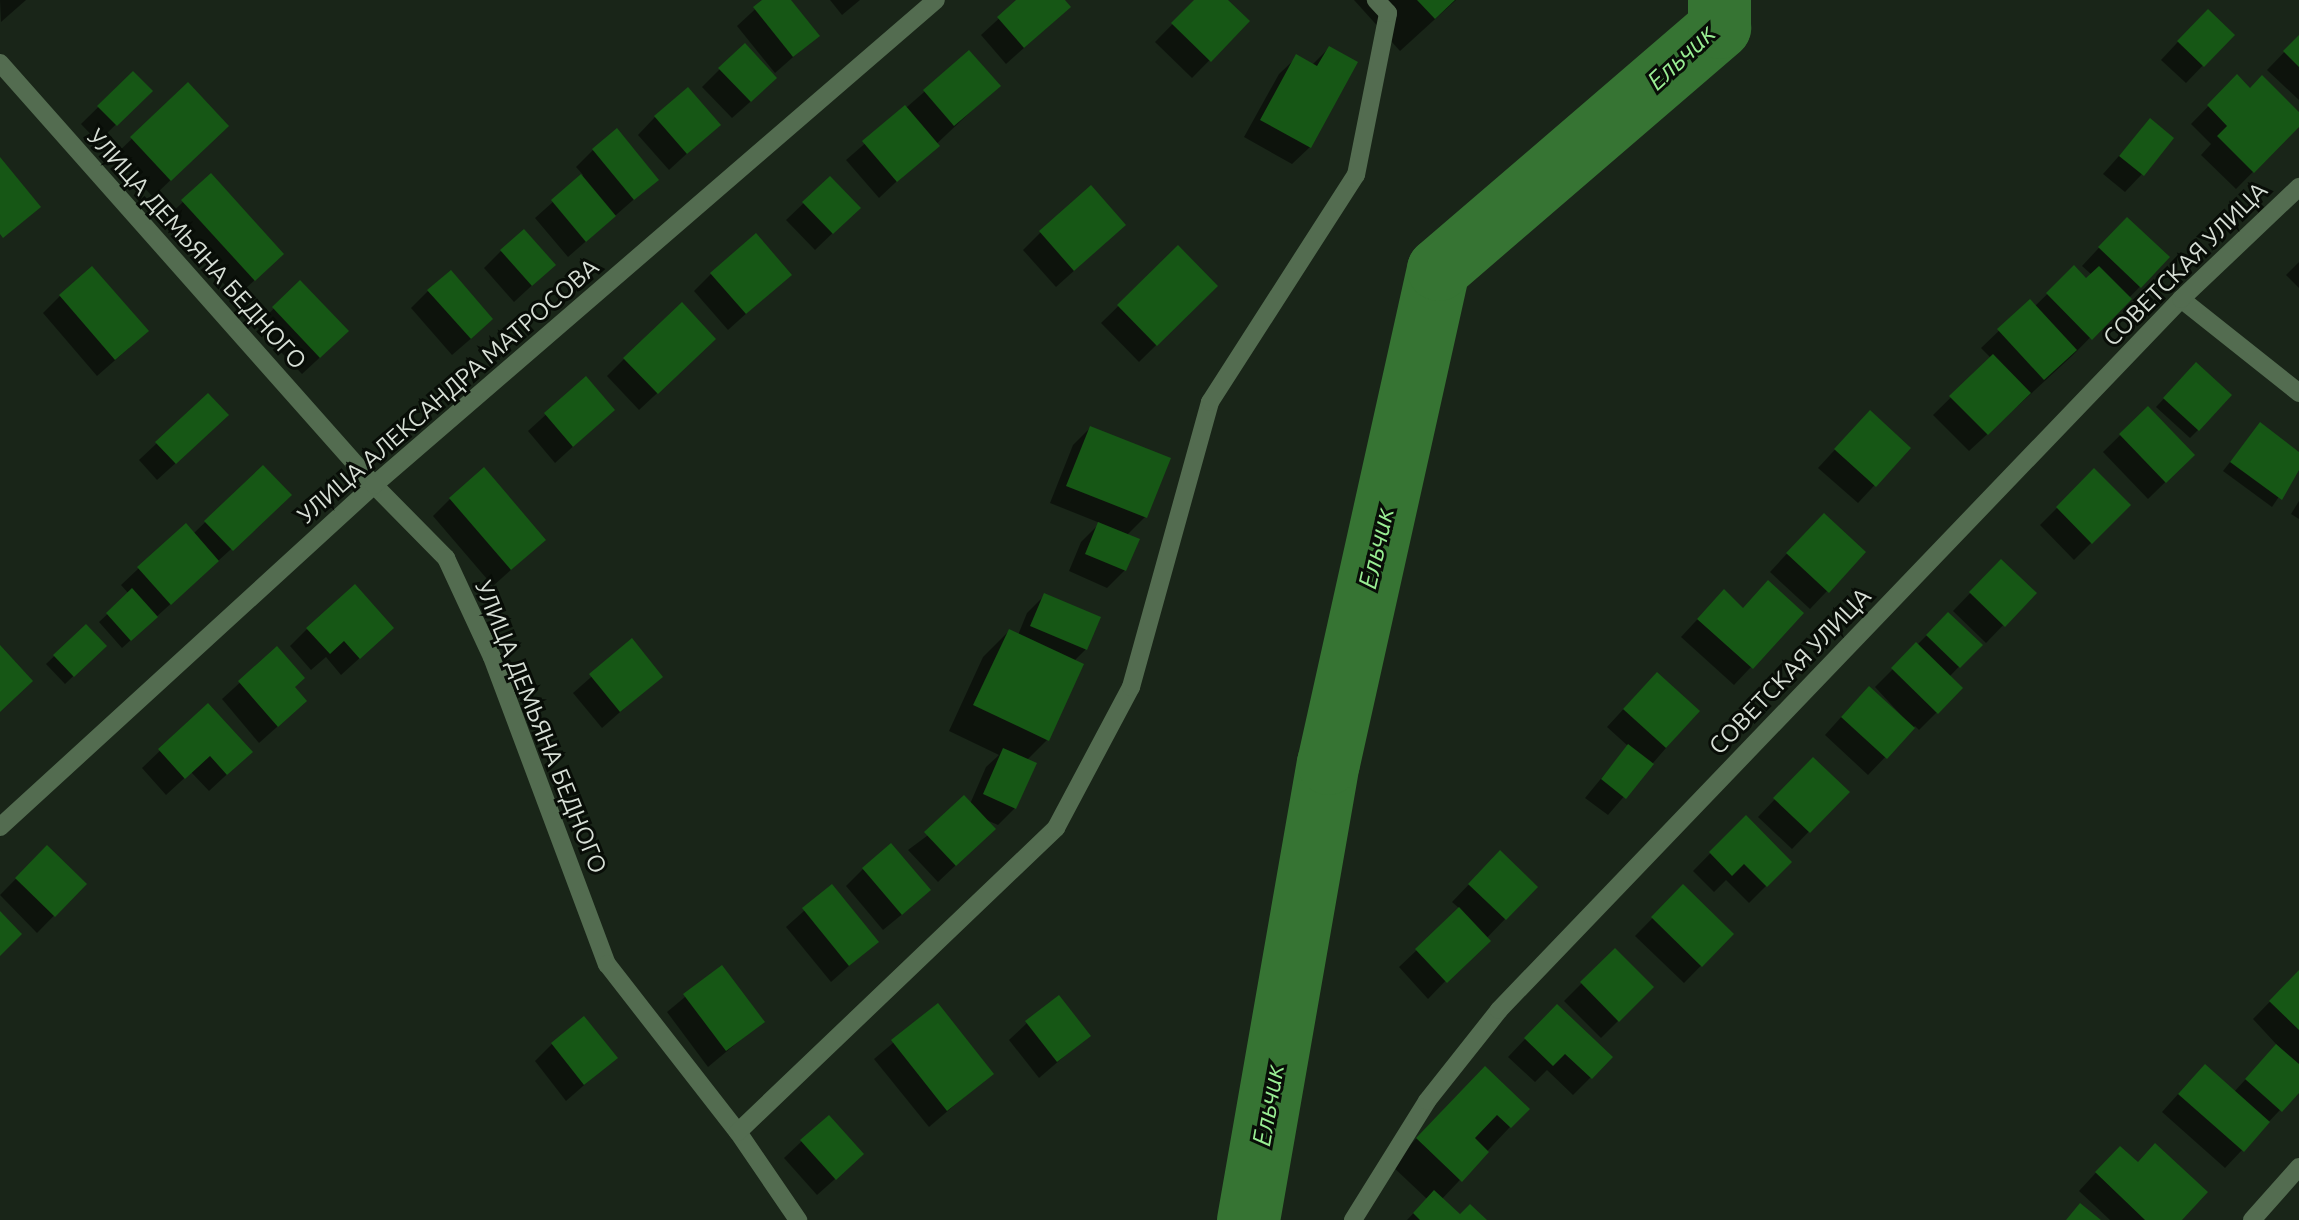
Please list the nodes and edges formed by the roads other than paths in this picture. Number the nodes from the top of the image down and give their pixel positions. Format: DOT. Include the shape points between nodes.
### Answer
graph roads {
  1 [pos="936,0"];
  2 [pos="1382,7"];
  3 [pos="0,63"];
  4 [pos="2299,187"];
  5 [pos="2181,299"];
  6 [pos="2299,393"];
  7 [pos="374,485"];
  8 [pos="0,827"];
  9 [pos="738,1132"];
  10 [pos="2299,1167"];
  11 [pos="798,1220"];
  12 [pos="1353,1220"];
  13 [pos="2252,1220"];
  1 -- 7 [label="street, УЛИЦА АЛЕКСАНДРА МАТРОСОВА"];
  2 -- 9 [label="street" via="1356,175 1210,402 1130,687 1056,828"];
  3 -- 7 [label="street, УЛИЦА ДЕМЬЯНА БЕДНОГО"];
  4 -- 5 [label="street, СОВЕТСКАЯ УЛИЦА"];
  5 -- 6 [label="street"];
  5 -- 12 [label="street, СОВЕТСКАЯ УЛИЦА" via="1499,1010 1426,1101"];
  7 -- 8 [label="street, УЛИЦА АЛЕКСАНДРА МАТРОСОВА"];
  7 -- 9 [label="street, УЛИЦА ДЕМЬЯНА БЕДНОГО" via="446,558 492,657 607,964"];
  9 -- 11 [label="street, УЛИЦА ДЕМЬЯНА БЕДНОГО"];
  10 -- 13 [label="street"];
}
